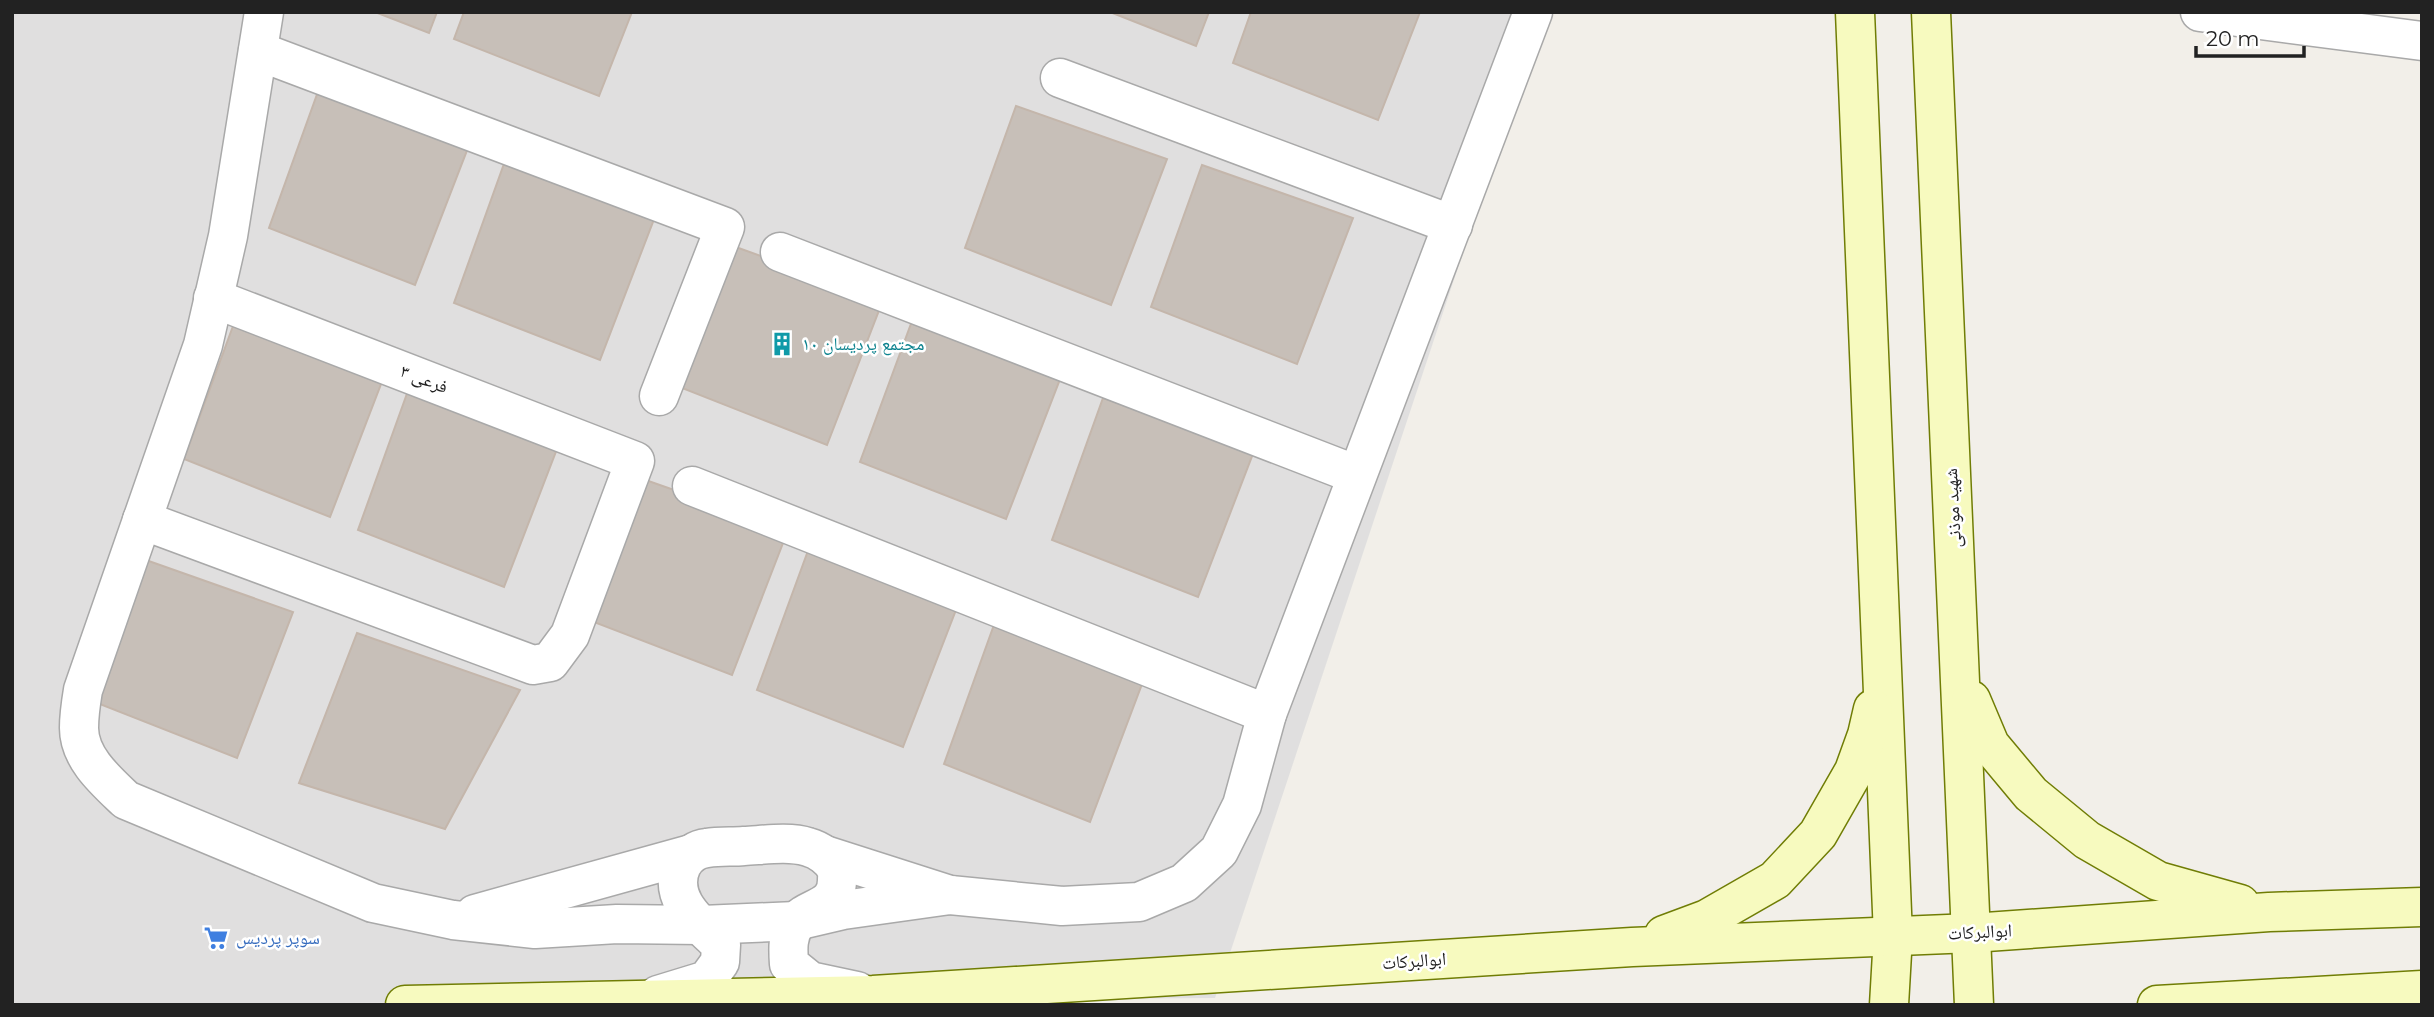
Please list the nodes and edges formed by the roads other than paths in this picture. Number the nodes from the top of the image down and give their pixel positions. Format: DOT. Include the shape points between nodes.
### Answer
graph roads {
  1 [pos="264,12"];
  2 [pos="1533,12"];
  3 [pos="1855,12"];
  4 [pos="1931,12"];
  5 [pos="2200,12"];
  6 [pos="2422,41"];
  7 [pos="258,51"];
  8 [pos="1060,78"];
  9 [pos="1452,225"];
  10 [pos="780,252"];
  11 [pos="213,298"];
  12 [pos="659,396"];
  13 [pos="1357,475"];
  14 [pos="692,486"];
  15 [pos="142,520"];
  16 [pos="1882,673"];
  17 [pos="1961,677"];
  18 [pos="1267,714"];
  19 [pos="691,854"];
  20 [pos="825,855"];
  21 [pos="950,895"];
  22 [pos="2422,907"];
  23 [pos="2269,912"];
  24 [pos="453,920"];
  25 [pos="796,921"];
  26 [pos="702,925"];
  27 [pos="1972,933"];
  28 [pos="1893,936"];
  29 [pos="1632,947"];
  30 [pos="873,995"];
  31 [pos="2407,996"];
  32 [pos="647,999"];
  33 [pos="405,1005"];
  34 [pos="1889,1005"];
  35 [pos="1974,1005"];
  36 [pos="2157,1005"];
  1 -- 7 [label="street"];
  2 -- 9 [label="street"];
  3 -- 16 [label="main road"];
  4 -- 17 [label="main road, شهید موذنی"];
  5 -- 6 [label="street"];
  7 -- 11 [label="street" via="228,236"];
  7 -- 12 [label="street" via="725,227"];
  8 -- 9 [label="street"];
  9 -- 13 [label="street"];
  10 -- 13 [label="street"];
  11 -- 15 [label="street" via="202,345"];
  11 -- 15 [label="street, فرعی ۳" via="635,461 570,635 550,662 533,665"];
  13 -- 18 [label="street"];
  14 -- 18 [label="street"];
  15 -- 24 [label="street" via="83,690 79,730 85,753 106,781 125,800 373,903"];
  16 -- 28 [label="main road"];
  16 -- 29 [label="main road" via="1854,771 1818,834 1775,880 1707,919"];
  17 -- 23 [label="main road" via="1990,745 2031,794 2087,840 2158,881"];
  17 -- 27 [label="main road, شهید موذنی"];
  18 -- 21 [label="street" via="1242,805 1219,851 1184,883 1139,902 1062,906"];
  19 -- 20 [label="street" via="706,848 771,845 807,846"];
  19 -- 24 [label="street"];
  19 -- 26 [label="street" via="678,875 677,887 682,901"];
  20 -- 21 [label="street"];
  20 -- 25 [label="street" via="837,871 837,886 829,900"];
  21 -- 25 [label="street"];
  22 -- 23 [label="main road, ابوالبرکات"];
  23 -- 27 [label="main road, ابوالبرکات"];
  24 -- 26 [label="street" via="535,929"];
  25 -- 26 [label="street"];
  25 -- 30 [label="street" via="788,943 789,964 810,981"];
  26 -- 32 [label="street" via="721,945 720,962 706,980"];
  27 -- 28 [label="main road, ابوالبرکات"];
  27 -- 35 [label="main road, شهید موذنی"];
  28 -- 29 [label="main road, ابوالبرکات"];
  28 -- 34 [label="main road"];
  29 -- 30 [label="main road, ابوالبرکات"];
  30 -- 32 [label="main road, ابوالبرکات"];
  31 -- 36 [label="main road"];
  32 -- 33 [label="main road, ابوالبرکات"];
}
